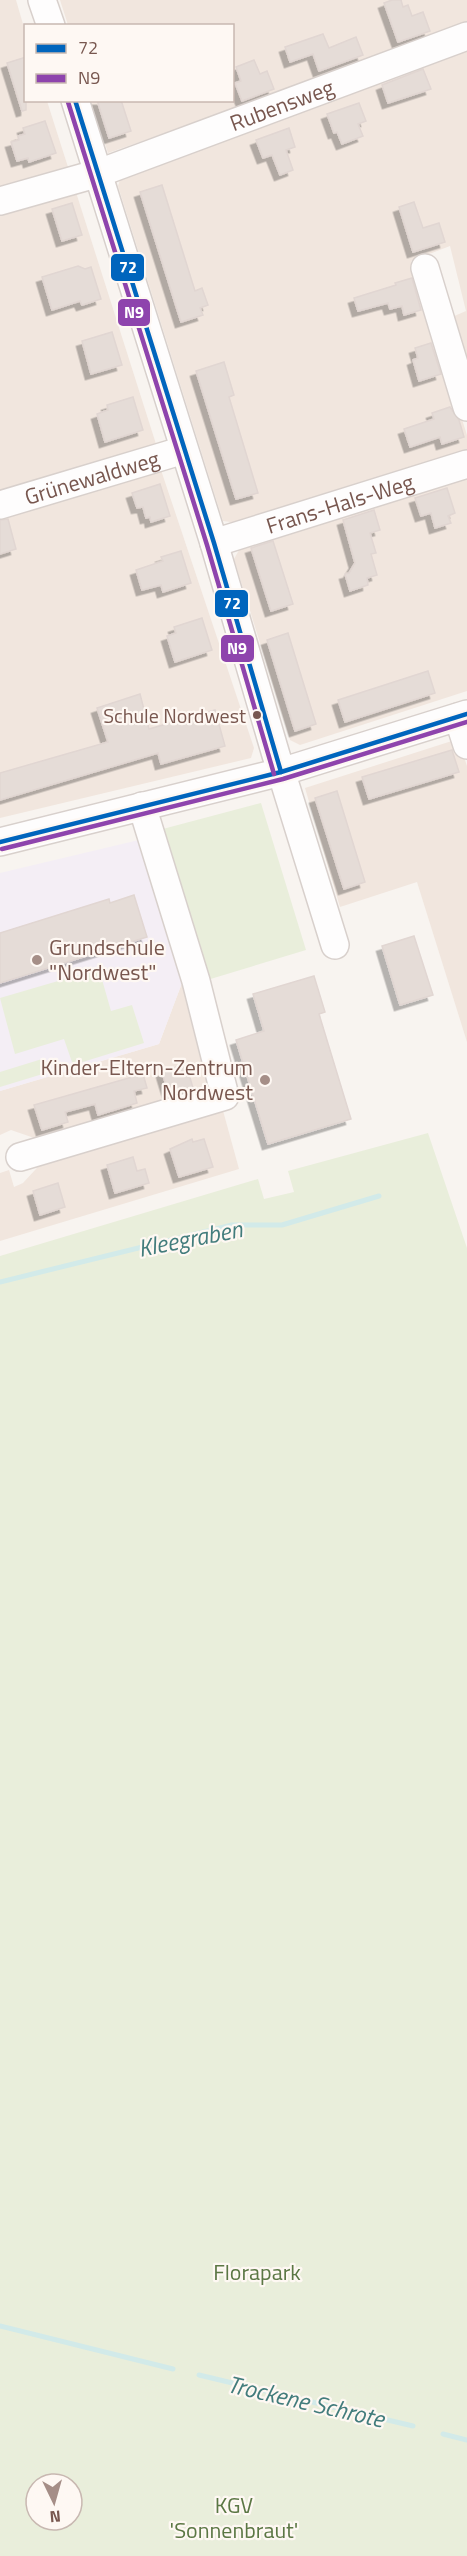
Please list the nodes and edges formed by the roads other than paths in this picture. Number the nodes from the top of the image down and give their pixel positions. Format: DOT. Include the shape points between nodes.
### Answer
graph roads {
  1 [pos="42,0"];
  2 [pos="50,24"];
  3 [pos="467,36"];
  4 [pos="76,102"];
  5 [pos="99,173"];
  6 [pos="0,201"];
  7 [pos="425,268"];
  8 [pos="467,407"];
  9 [pos="184,450"];
  10 [pos="467,464"];
  11 [pos="0,505"];
  12 [pos="214,543"];
  13 [pos="462,716"];
  14 [pos="467,745"];
  15 [pos="281,772"];
  16 [pos="142,806"];
  17 [pos="0,842"];
  18 [pos="335,945"];
  19 [pos="20,1156"];
  1 -- 2 [label="street"];
  3 -- 5 [label="street, Rubensweg"];
  4 -- 5 [label="street"];
  5 -- 6 [label="street, Rubensweg"];
  5 -- 9 [label="street"];
  7 -- 8 [label="street"];
  9 -- 11 [label="street, Grünewaldweg"];
  9 -- 12 [label="street"];
  10 -- 12 [label="street, Frans-Hals-Weg"];
  12 -- 15 [label="street"];
  13 -- 14 [label="street"];
  13 -- 15 [label="street"];
  15 -- 16 [label="street"];
  15 -- 18 [label="street"];
  16 -- 17 [label="street"];
  16 -- 19 [label="street" via="196,981 225,1096"];
}
